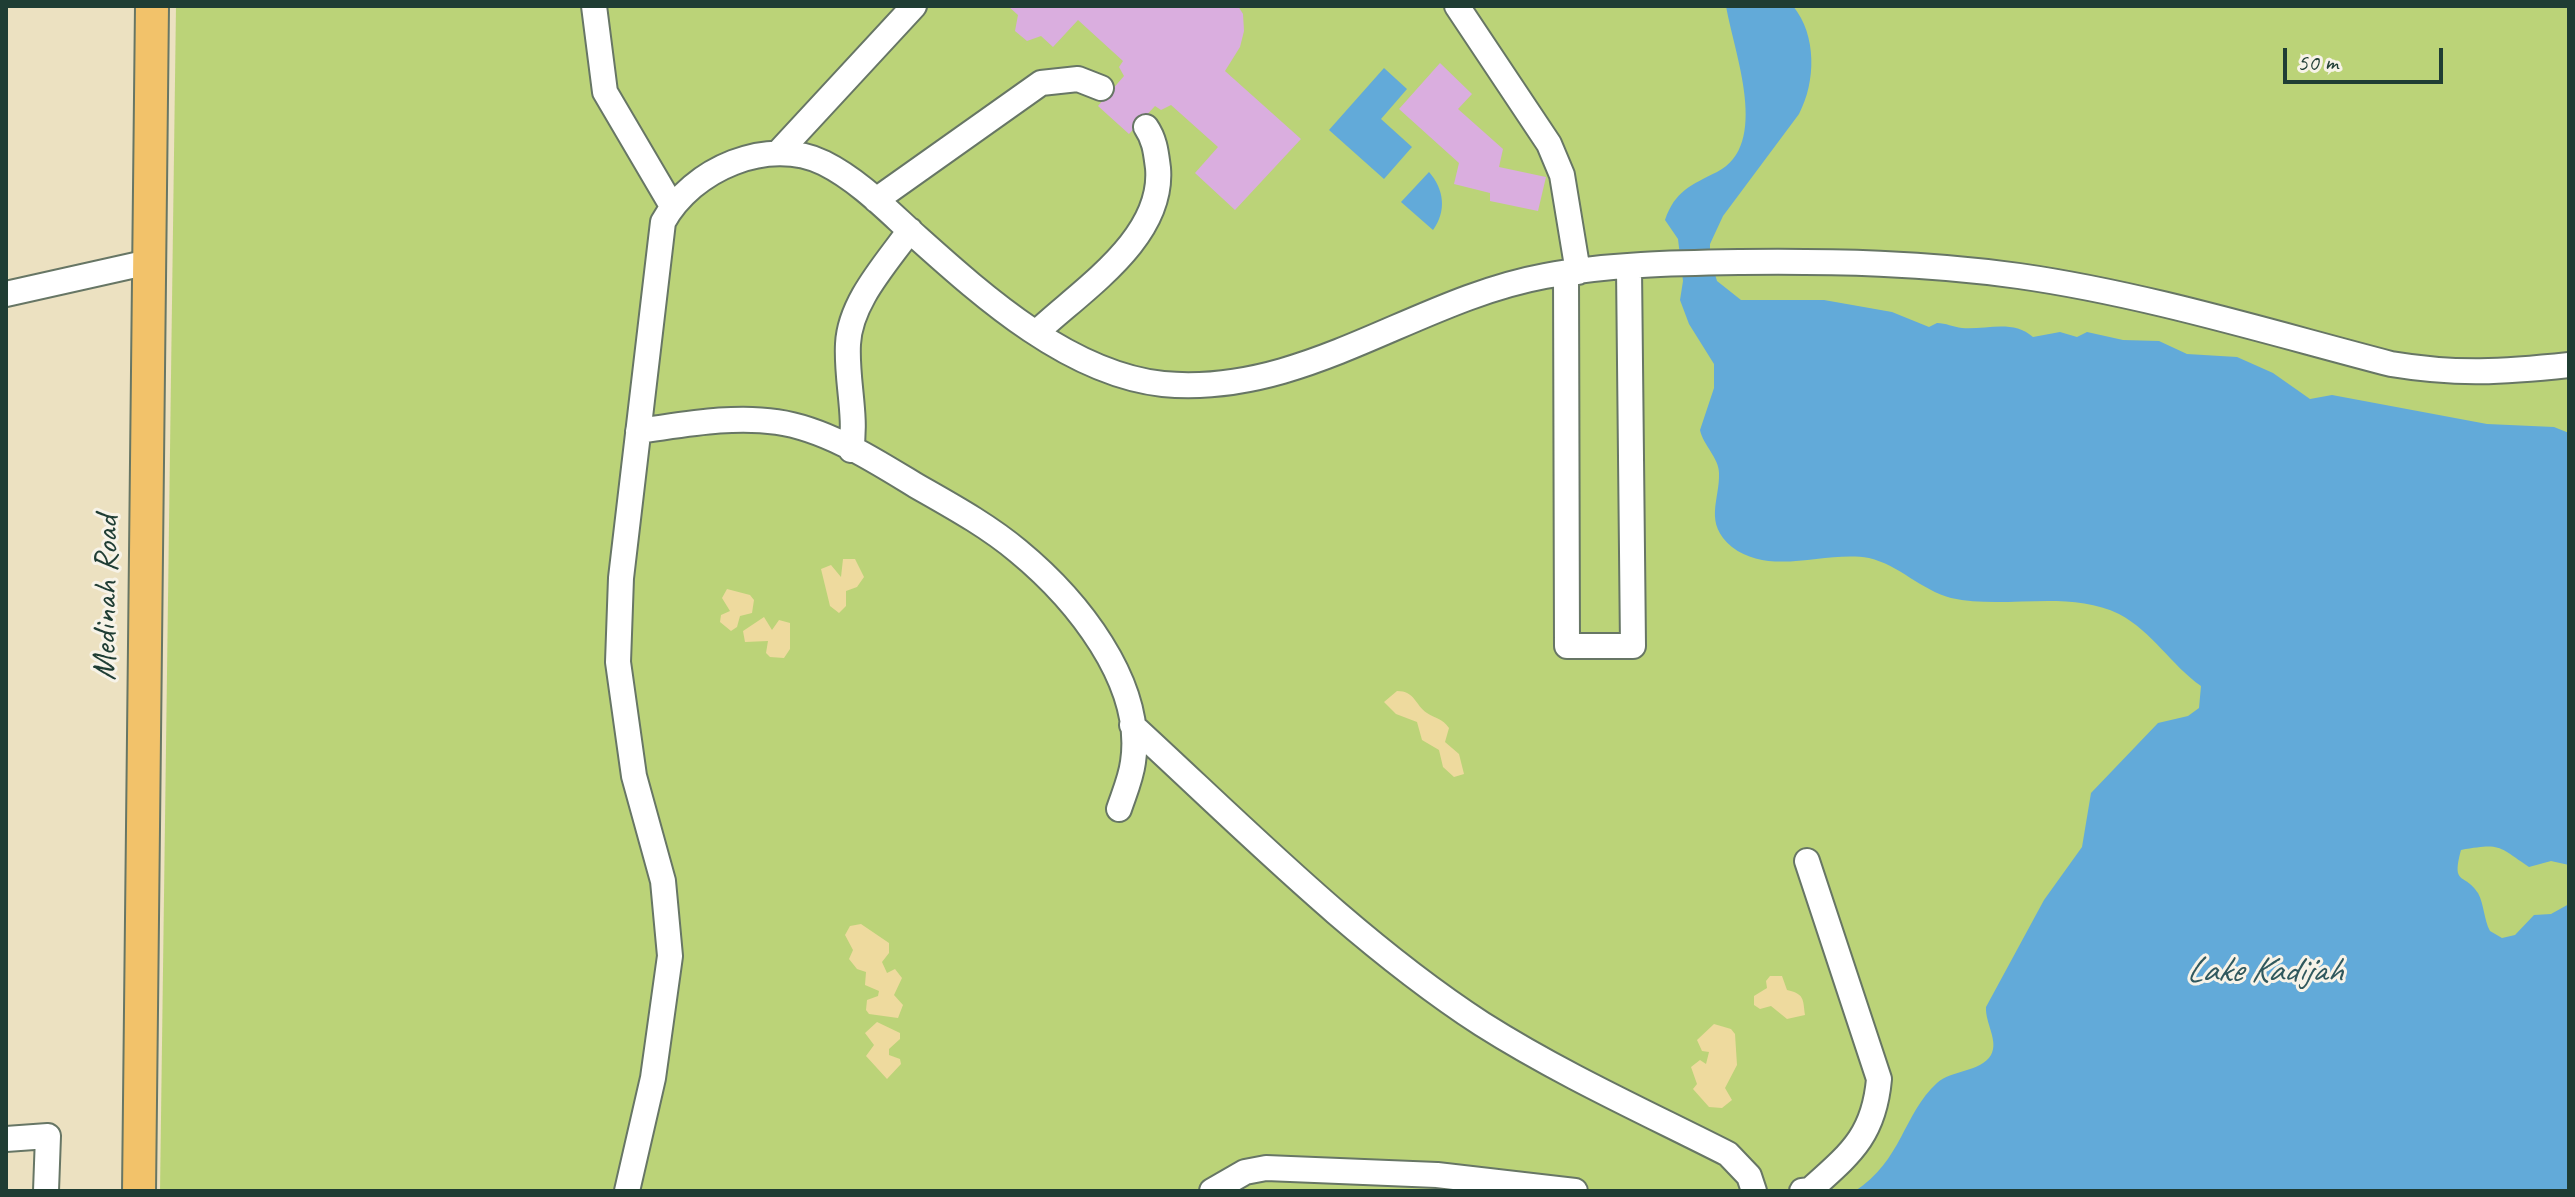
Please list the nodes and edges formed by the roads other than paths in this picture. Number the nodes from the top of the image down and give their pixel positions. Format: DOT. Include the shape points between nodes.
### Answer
graph roads {
  1 [pos="152,6"];
  2 [pos="594,6"];
  3 [pos="914,6"];
  4 [pos="1457,6"];
  5 [pos="1101,88"];
  6 [pos="1146,127"];
  7 [pos="778,153"];
  8 [pos="876,200"];
  9 [pos="672,206"];
  10 [pos="910,230"];
  11 [pos="149,262"];
  12 [pos="1629,268"];
  13 [pos="1572,273"];
  14 [pos="6,294"];
  15 [pos="1037,332"];
  16 [pos="2569,365"];
  17 [pos="638,431"];
  18 [pos="851,450"];
  19 [pos="1132,725"];
  20 [pos="1119,809"];
  21 [pos="1807,861"];
  22 [pos="6,1139"];
  23 [pos="46,1191"];
  24 [pos="139,1191"];
  25 [pos="627,1191"];
  26 [pos="1212,1191"];
  27 [pos="1575,1191"];
  28 [pos="1754,1191"];
  29 [pos="1802,1191"];
  1 -- 11 [label="main road, Medinah Road"];
  2 -- 9 [label="street" via="605,92"];
  3 -- 7 [label="street"];
  4 -- 13 [label="street" via="1549,144 1562,175"];
  5 -- 8 [label="street" via="1078,79 1041,83"];
  6 -- 15 [label="street" via="1156,147 1153,214 1134,241"];
  7 -- 8 [label="street" via="820,161"];
  7 -- 9 [label="street" via="750,157 707,176"];
  8 -- 10 [label="street"];
  9 -- 17 [label="street" via="660,237"];
  10 -- 15 [label="street"];
  10 -- 18 [label="street" via="852,318"];
  11 -- 14 [label="street"];
  11 -- 24 [label="main road, Medinah Road"];
  12 -- 13 [label="street"];
  12 -- 13 [label="street" via="1633,646 1567,646"];
  12 -- 16 [label="street" via="1850,261 2023,277 2437,372 2485,374"];
  13 -- 15 [label="street" via="1495,289 1309,364 1230,383 1132,378 1078,357"];
  17 -- 18 [label="street" via="707,422 777,422"];
  17 -- 25 [label="street" via="621,578 618,662 634,776 663,881 670,956 653,1078"];
  18 -- 19 [label="street" via="972,518 1018,551 1076,611 1110,661 1122,683"];
  19 -- 20 [label="street" via="1133,762"];
  19 -- 28 [label="street" via="1345,920 1479,1022 1561,1072 1728,1154 1749,1176"];
  21 -- 29 [label="street" via="1879,1079 1877,1105 1854,1151 1810,1190"];
  22 -- 23 [label="street" via="48,1136"];
  26 -- 27 [label="street" via="1245,1172 1266,1168 1437,1175"];
}
